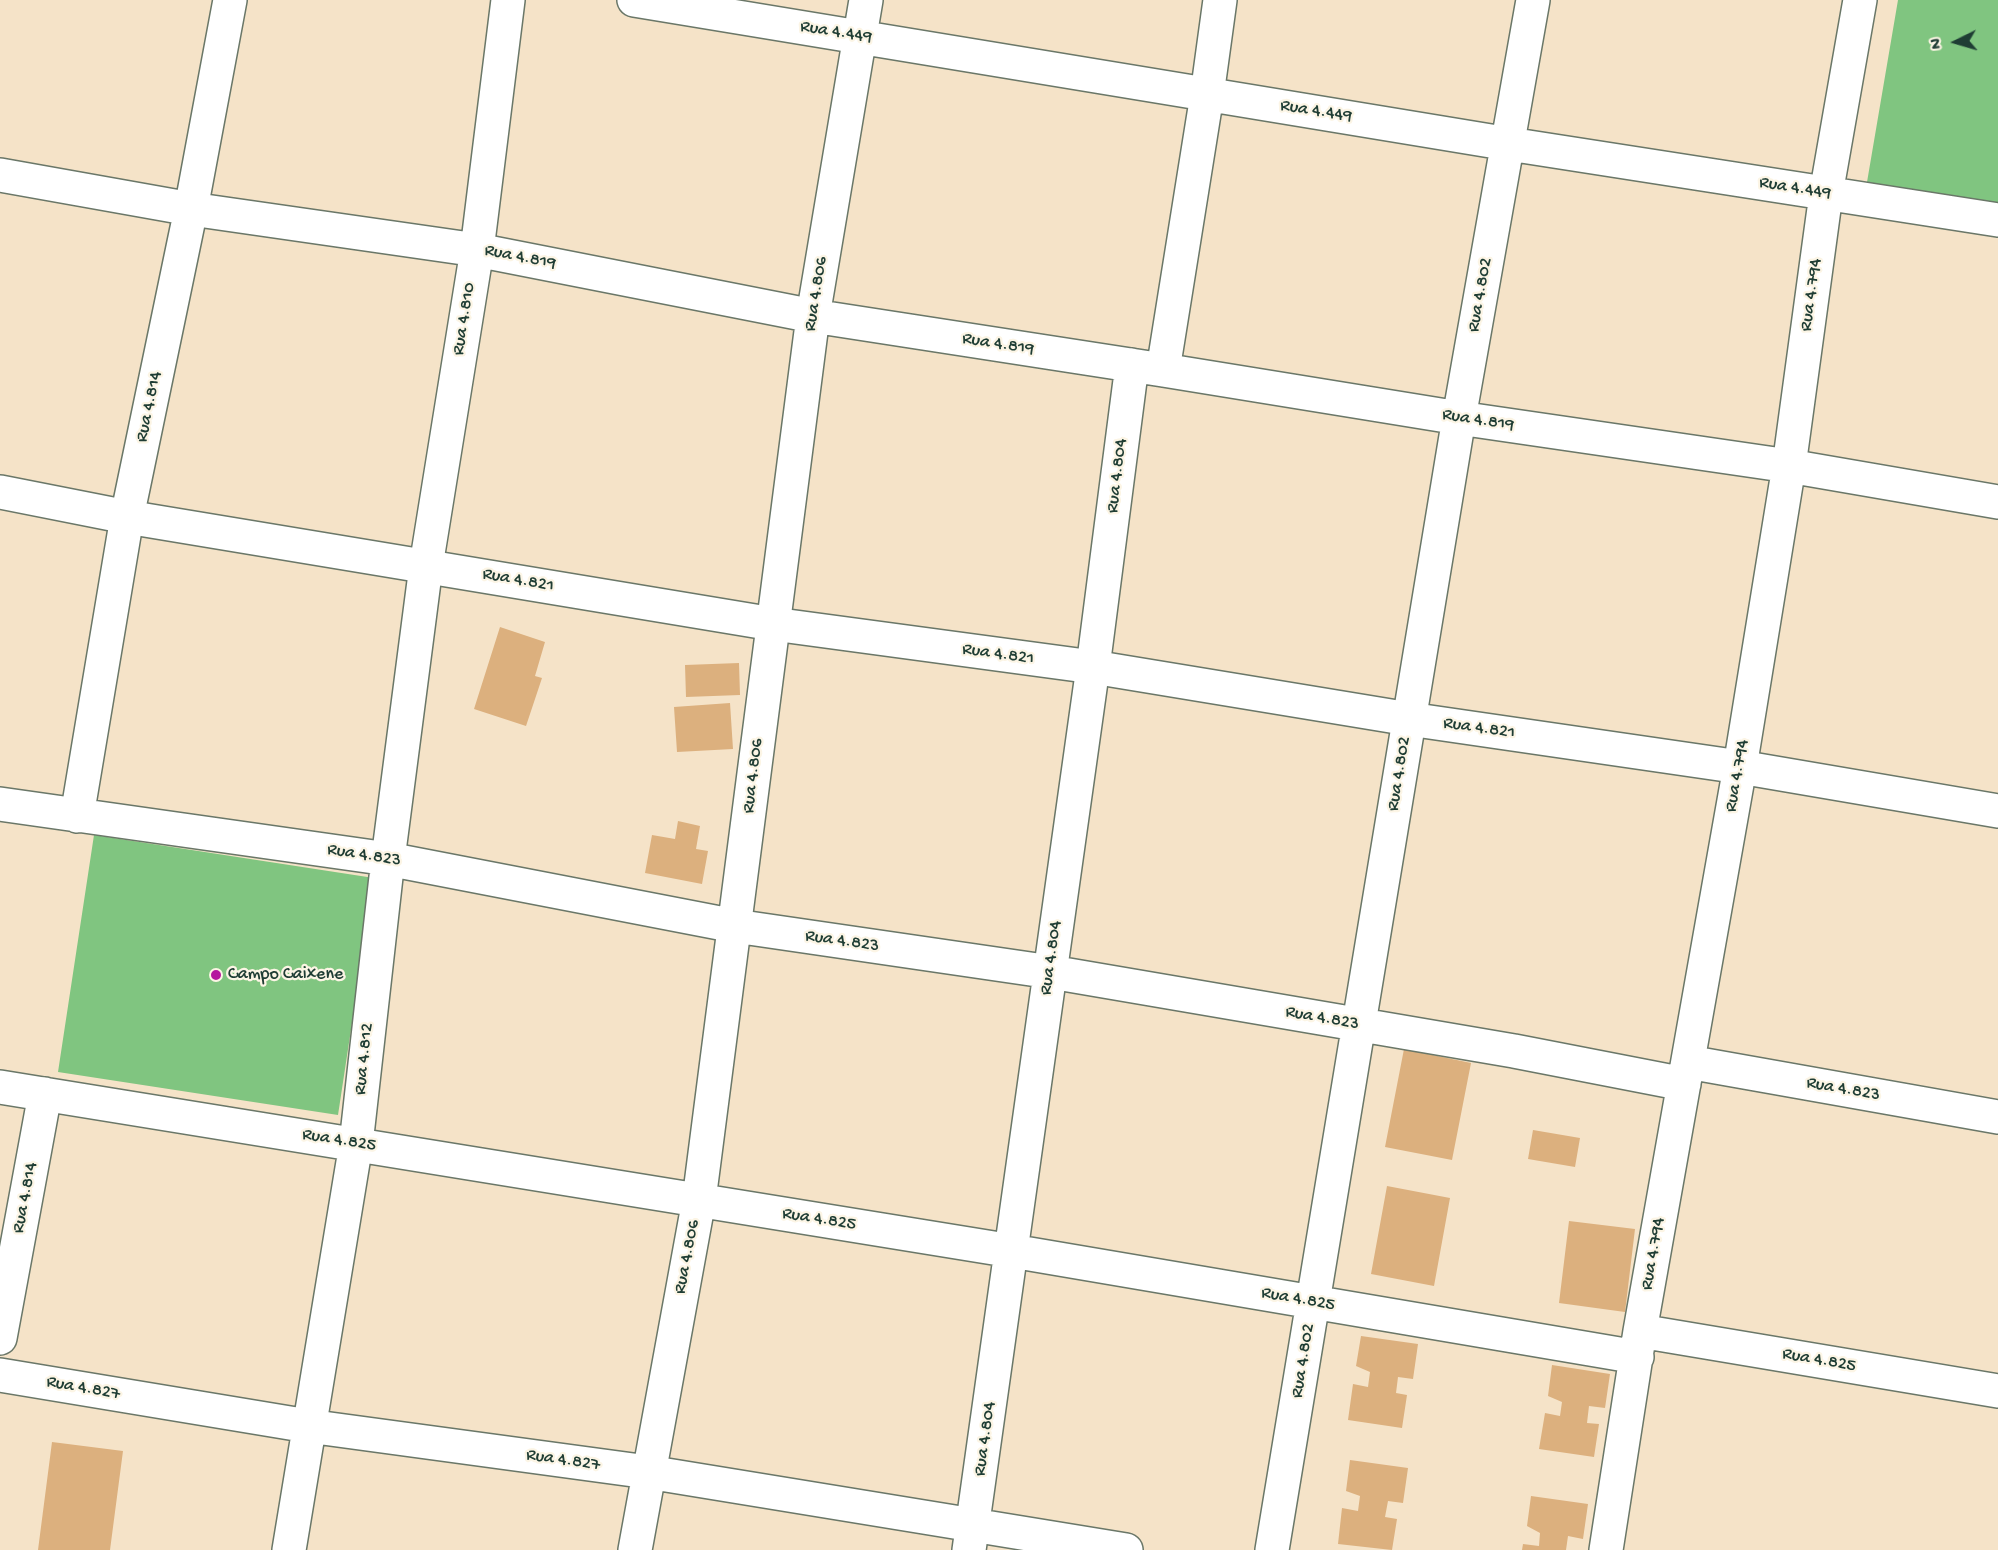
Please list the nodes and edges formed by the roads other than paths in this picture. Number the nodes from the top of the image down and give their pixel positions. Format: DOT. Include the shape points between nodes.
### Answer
graph roads {
  1 [pos="230,0"];
  2 [pos="508,0"];
  3 [pos="634,0"];
  4 [pos="866,0"];
  5 [pos="1220,0"];
  6 [pos="1533,0"];
  7 [pos="1860,0"];
  8 [pos="860,37"];
  9 [pos="1207,94"];
  10 [pos="1509,144"];
  11 [pos="0,175"];
  12 [pos="1826,194"];
  13 [pos="191,209"];
  14 [pos="1998,220"];
  15 [pos="477,250"];
  16 [pos="813,316"];
  17 [pos="1147,368"];
  18 [pos="1459,418"];
  19 [pos="1789,466"];
  20 [pos="0,492"];
  21 [pos="1998,502"];
  22 [pos="127,517"];
  23 [pos="426,566"];
  24 [pos="773,624"];
  25 [pos="1093,667"];
  26 [pos="1409,719"];
  27 [pos="1740,767"];
  28 [pos="0,804"];
  29 [pos="1998,811"];
  30 [pos="77,816"];
  31 [pos="388,859"];
  32 [pos="735,926"];
  33 [pos="1050,972"];
  34 [pos="1358,1025"];
  35 [pos="1686,1073"];
  36 [pos="0,1087"];
  37 [pos="45,1094"];
  38 [pos="1998,1117"];
  39 [pos="356,1144"];
  40 [pos="699,1200"];
  41 [pos="1012,1251"];
  42 [pos="1314,1303"];
  43 [pos="0,1338"];
  44 [pos="1639,1344"];
  45 [pos="0,1375"];
  46 [pos="1998,1391"];
  47 [pos="308,1426"];
  48 [pos="648,1472"];
  49 [pos="971,1538"];
  50 [pos="289,1550"];
  51 [pos="635,1550"];
  52 [pos="1126,1550"];
  53 [pos="1272,1550"];
  54 [pos="1606,1550"];
  1 -- 13 [label="street, Rua 4.814"];
  2 -- 15 [label="street, Rua 4.810"];
  3 -- 8 [label="street, Rua 4.449"];
  4 -- 8 [label="street, Rua 4.806"];
  5 -- 9 [label="street, Rua 4.804"];
  6 -- 10 [label="street, Rua 4.802"];
  7 -- 12 [label="street, Rua 4.794"];
  8 -- 9 [label="street, Rua 4.449"];
  8 -- 16 [label="street, Rua 4.806"];
  9 -- 10 [label="street, Rua 4.449"];
  9 -- 17 [label="street, Rua 4.804"];
  10 -- 12 [label="street, Rua 4.449"];
  10 -- 18 [label="street, Rua 4.802"];
  11 -- 13 [label="street, Rua 4.819"];
  12 -- 14 [label="street, Rua 4.449"];
  12 -- 19 [label="street, Rua 4.794"];
  13 -- 15 [label="street, Rua 4.819"];
  13 -- 22 [label="street, Rua 4.814"];
  15 -- 16 [label="street, Rua 4.819"];
  15 -- 23 [label="street, Rua 4.810"];
  16 -- 17 [label="street, Rua 4.819"];
  16 -- 24 [label="street, Rua 4.806"];
  17 -- 18 [label="street, Rua 4.819"];
  17 -- 25 [label="street, Rua 4.804"];
  18 -- 19 [label="street, Rua 4.819"];
  18 -- 26 [label="street, Rua 4.802"];
  19 -- 21 [label="street, Rua 4.819"];
  19 -- 27 [label="street, Rua 4.794"];
  20 -- 22 [label="street, Rua 4.821"];
  22 -- 23 [label="street, Rua 4.821"];
  22 -- 30 [label="street, Rua 4.814"];
  23 -- 24 [label="street, Rua 4.821"];
  23 -- 31 [label="street, Rua 4.812"];
  24 -- 25 [label="street, Rua 4.821"];
  24 -- 32 [label="street, Rua 4.806"];
  25 -- 26 [label="street, Rua 4.821"];
  25 -- 33 [label="street, Rua 4.804"];
  26 -- 27 [label="street, Rua 4.821"];
  26 -- 34 [label="street, Rua 4.802"];
  27 -- 29 [label="street, Rua 4.821"];
  27 -- 35 [label="street, Rua 4.794"];
  28 -- 30 [label="street, Rua 4.823"];
  30 -- 31 [label="street, Rua 4.823"];
  31 -- 32 [label="street, Rua 4.823"];
  31 -- 39 [label="street, Rua 4.812"];
  32 -- 33 [label="street, Rua 4.823"];
  32 -- 40 [label="street, Rua 4.806"];
  33 -- 34 [label="street, Rua 4.823"];
  33 -- 41 [label="street, Rua 4.804"];
  34 -- 35 [label="street, Rua 4.823" via="1525,1053"];
  34 -- 42 [label="street, Rua 4.802"];
  35 -- 38 [label="street, Rua 4.823"];
  35 -- 44 [label="street, Rua 4.794"];
  36 -- 37 [label="street, Rua 4.825"];
  37 -- 39 [label="street, Rua 4.825"];
  37 -- 43 [label="street, Rua 4.814"];
  39 -- 40 [label="street, Rua 4.825"];
  39 -- 47 [label="street, Rua 4.812"];
  40 -- 41 [label="street, Rua 4.825"];
  40 -- 48 [label="street, Rua 4.806"];
  41 -- 42 [label="street, Rua 4.825"];
  41 -- 49 [label="street, Rua 4.804"];
  42 -- 44 [label="street, Rua 4.825"];
  42 -- 53 [label="street, Rua 4.802"];
  44 -- 46 [label="street, Rua 4.825"];
  44 -- 54 [label="street, Rua 4.794"];
  45 -- 47 [label="street, Rua 4.827"];
  47 -- 48 [label="street, Rua 4.827"];
  47 -- 50 [label="street, Rua 4.812"];
  48 -- 49 [label="street, Rua 4.827"];
  48 -- 51 [label="street, Rua 4.806"];
  49 -- 52 [label="street, Rua 4.827"];
}
